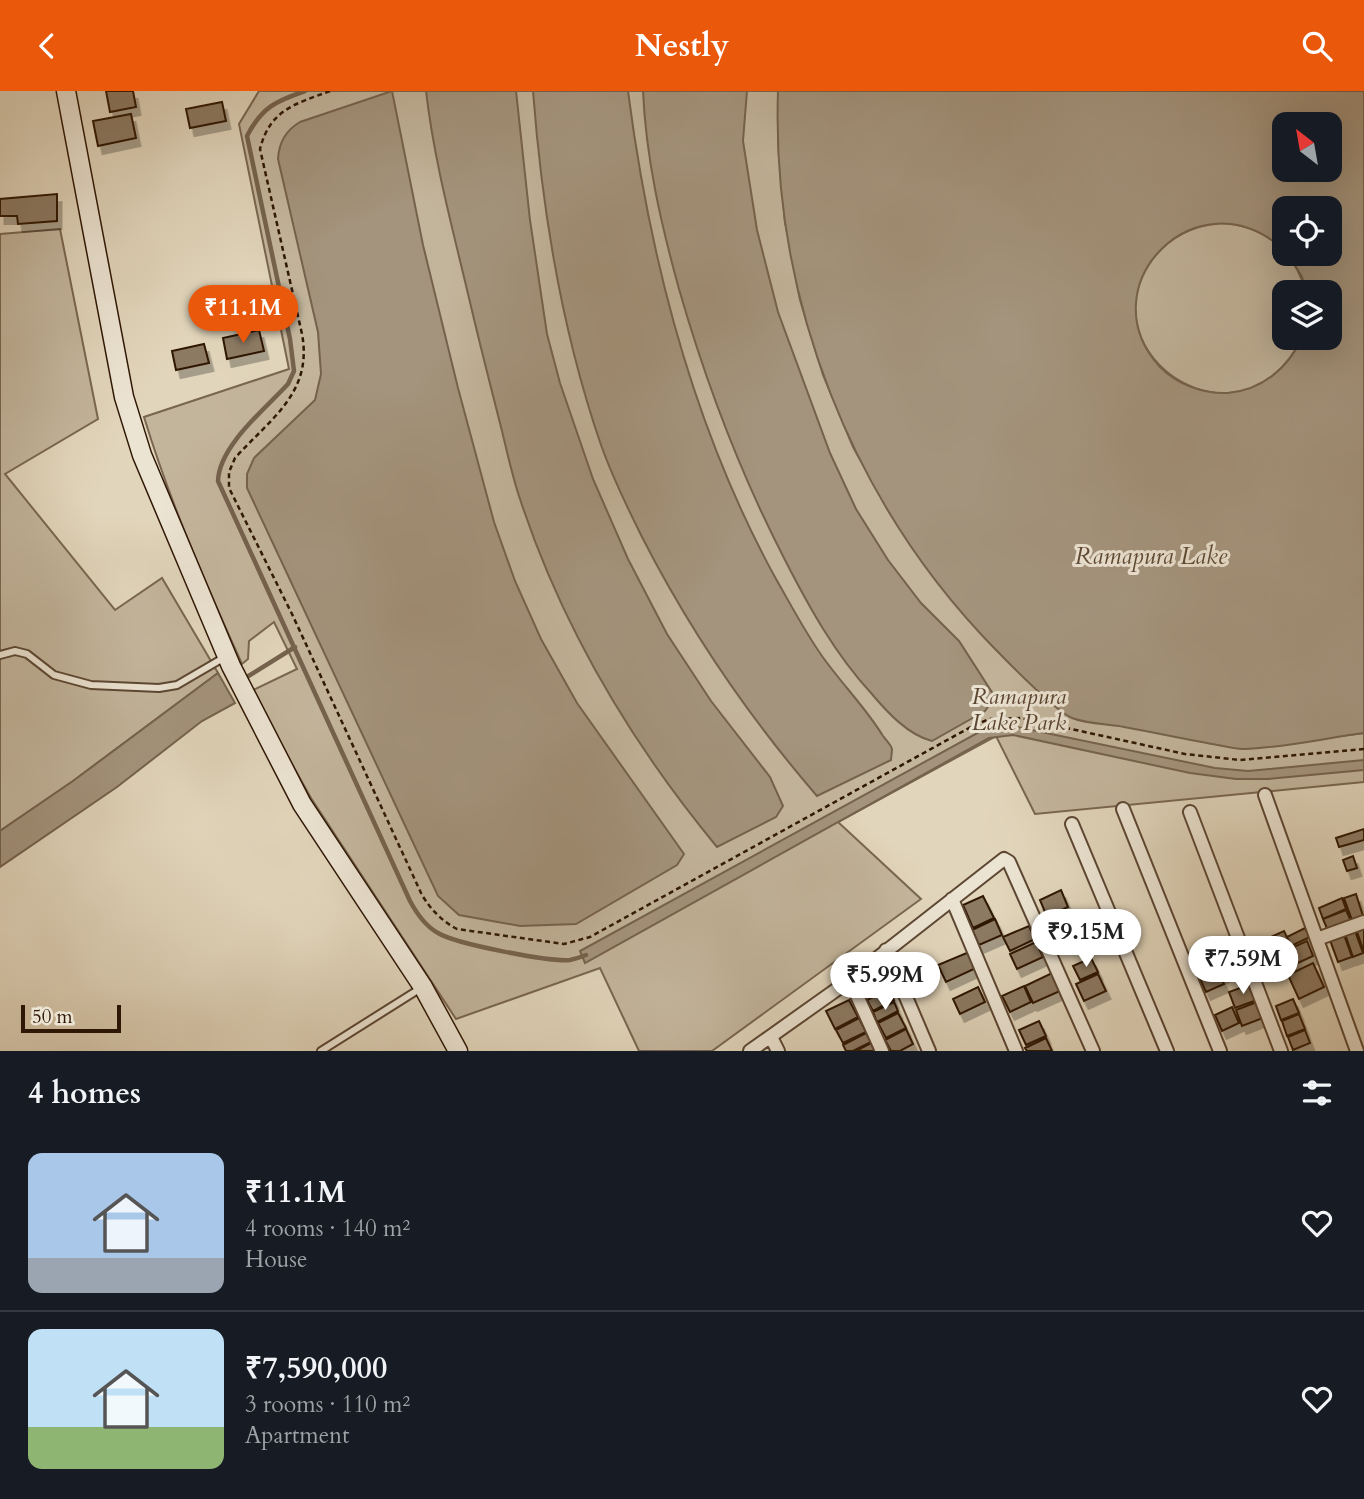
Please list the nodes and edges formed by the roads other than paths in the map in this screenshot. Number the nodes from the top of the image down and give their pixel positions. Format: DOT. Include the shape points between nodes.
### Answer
graph roads {
  1 [pos="66,91"];
  2 [pos="0,655"];
  3 [pos="229,661"];
  4 [pos="1265,795"];
  5 [pos="1123,809"];
  6 [pos="1190,812"];
  7 [pos="1072,824"];
  8 [pos="952,899"];
  9 [pos="1364,922"];
  10 [pos="1317,939"];
  11 [pos="886,950"];
  12 [pos="850,979"];
  13 [pos="423,987"];
  14 [pos="771,1037"];
  15 [pos="321,1051"];
  16 [pos="458,1051"];
  17 [pos="751,1051"];
  18 [pos="778,1051"];
  19 [pos="882,1051"];
  20 [pos="929,1051"];
  21 [pos="1016,1051"];
  22 [pos="1093,1051"];
  23 [pos="1167,1051"];
  24 [pos="1220,1051"];
  25 [pos="1281,1051"];
  26 [pos="1357,1051"];
  1 -- 3 [label="main road" via="124,397 142,455"];
  2 -- 3 [label="lane" via="27,654 54,675 91,685 159,688 177,685"];
  3 -- 13 [label="main road" via="302,804"];
  4 -- 10 [label="street"];
  5 -- 24 [label="street"];
  6 -- 25 [label="street"];
  7 -- 23 [label="street"];
  8 -- 11 [label="street"];
  8 -- 21 [label="street"];
  8 -- 22 [label="street" via="1001,860 1009,862"];
  9 -- 10 [label="street"];
  10 -- 26 [label="street"];
  11 -- 12 [label="street"];
  11 -- 20 [label="street"];
  12 -- 14 [label="street"];
  12 -- 19 [label="street"];
  13 -- 15 [label="lane"];
  13 -- 16 [label="main road"];
  14 -- 17 [label="street"];
  14 -- 18 [label="street"];
}
